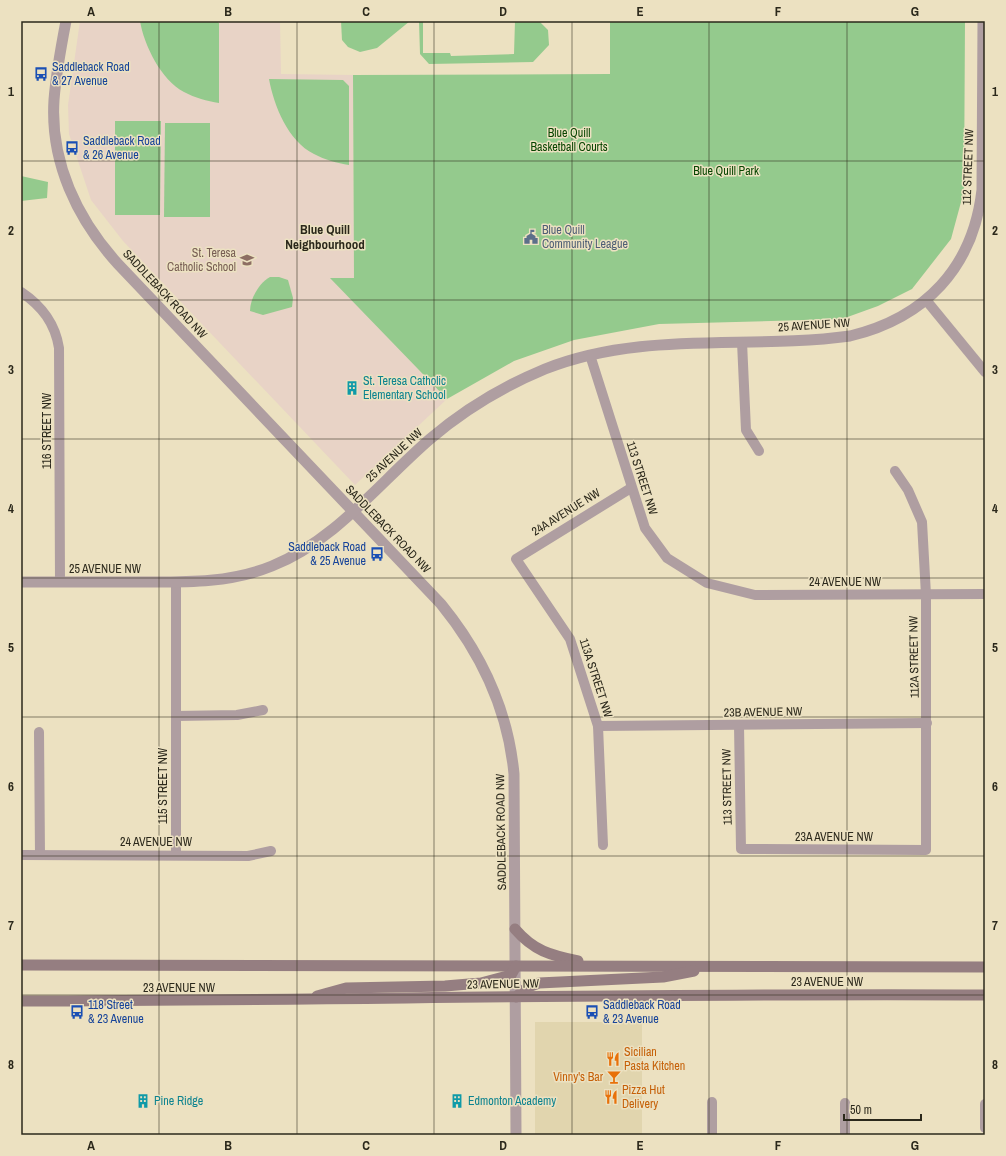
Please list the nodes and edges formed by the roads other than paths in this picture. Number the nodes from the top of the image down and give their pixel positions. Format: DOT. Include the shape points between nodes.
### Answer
graph roads {
  1 [pos="66,21"];
  2 [pos="983,21"];
  3 [pos="984,145"];
  4 [pos="22,292"];
  5 [pos="926,300"];
  6 [pos="742,342"];
  7 [pos="590,355"];
  8 [pos="985,372"];
  9 [pos="759,451"];
  10 [pos="895,471"];
  11 [pos="631,488"];
  12 [pos="353,511"];
  13 [pos="516,559"];
  14 [pos="21,582"];
  15 [pos="60,582"];
  16 [pos="176,582"];
  17 [pos="707,584"];
  18 [pos="985,594"];
  19 [pos="926,595"];
  20 [pos="263,710"];
  21 [pos="176,716"];
  22 [pos="928,723"];
  23 [pos="739,725"];
  24 [pos="598,726"];
  25 [pos="39,732"];
  26 [pos="603,845"];
  27 [pos="742,849"];
  28 [pos="926,850"];
  29 [pos="271,851"];
  30 [pos="40,855"];
  31 [pos="176,855"];
  32 [pos="21,856"];
  33 [pos="515,929"];
  34 [pos="21,965"];
  35 [pos="516,966"];
  36 [pos="600,966"];
  37 [pos="718,967"];
  38 [pos="985,967"];
  39 [pos="985,995"];
  40 [pos="516,997"];
  41 [pos="301,1000"];
  42 [pos="21,1001"];
  43 [pos="712,1102"];
  44 [pos="845,1103"];
  45 [pos="985,1104"];
  46 [pos="985,1128"];
  47 [pos="516,1135"];
  48 [pos="712,1135"];
  49 [pos="845,1135"];
  1 -- 12 [label="street, SADDLEBACK ROAD NW" via="55,83 55,136 66,181 92,232 118,264"];
  2 -- 3 [label="street, 112 STREET NW"];
  3 -- 5 [label="street, 112 STREET NW" via="982,190 973,233 952,272"];
  4 -- 15 [label="street, 116 STREET NW" via="46,315 54,329 59,348"];
  5 -- 6 [label="street, 25 AVENUE NW" via="890,324 850,336"];
  5 -- 8 [label="street"];
  6 -- 7 [label="street, 25 AVENUE NW" via="652,345"];
  6 -- 9 [label="street" via="746,430"];
  7 -- 11 [label="street, 113 STREET NW"];
  7 -- 12 [label="street, 25 AVENUE NW" via="545,369 473,406 428,440"];
  10 -- 19 [label="street, 112A STREET NW" via="908,490 922,522"];
  11 -- 13 [label="street, 24A AVENUE NW"];
  11 -- 17 [label="street, 113 STREET NW" via="645,528 667,558"];
  12 -- 16 [label="street, 25 AVENUE NW" via="310,546 273,566 228,579"];
  12 -- 33 [label="street, SADDLEBACK ROAD NW" via="448,612 471,644 494,690 509,740 514,774"];
  13 -- 24 [label="street, 113A STREET NW" via="570,639"];
  14 -- 15 [label="street, 25 AVENUE NW"];
  15 -- 16 [label="street, 25 AVENUE NW"];
  16 -- 21 [label="street, 115 STREET NW"];
  17 -- 19 [label="street, 24 AVENUE NW" via="755,595"];
  18 -- 19 [label="street, 24 AVENUE NW"];
  19 -- 22 [label="street, 112A STREET NW"];
  20 -- 21 [label="street" via="242,715"];
  21 -- 31 [label="street, 115 STREET NW"];
  22 -- 23 [label="street, 23B AVENUE NW"];
  22 -- 28 [label="street, 112A STREET NW"];
  23 -- 24 [label="street, 23B AVENUE NW"];
  23 -- 27 [label="street, 113 STREET NW"];
  24 -- 26 [label="street, 113A STREET NW"];
  25 -- 30 [label="street"];
  27 -- 28 [label="street, 23A AVENUE NW"];
  29 -- 31 [label="street, 24 AVENUE NW" via="253,855"];
  30 -- 31 [label="street, 24 AVENUE NW"];
  30 -- 32 [label="street, 24 AVENUE NW"];
  33 -- 35 [label="street, SADDLEBACK ROAD NW"];
  33 -- 36 [label="main road" via="528,943 550,955"];
  34 -- 35 [label="main road, 23 AVENUE NW"];
  35 -- 36 [label="main road, 23 AVENUE NW"];
  35 -- 40 [label="street, SADDLEBACK ROAD NW"];
  35 -- 41 [label="main road" via="511,975 500,980 445,986 346,988"];
  36 -- 37 [label="main road, 23 AVENUE NW"];
  37 -- 38 [label="main road, 23 AVENUE NW"];
  37 -- 40 [label="main road" via="663,977 539,983 528,987"];
  39 -- 40 [label="main road, 23 AVENUE NW"];
  40 -- 41 [label="main road, 23 AVENUE NW"];
  40 -- 47 [label="street, SADDLEBACK ROAD NW"];
  41 -- 42 [label="main road, 23 AVENUE NW"];
  43 -- 48 [label="street"];
  44 -- 49 [label="street"];
  45 -- 46 [label="street"];
}
